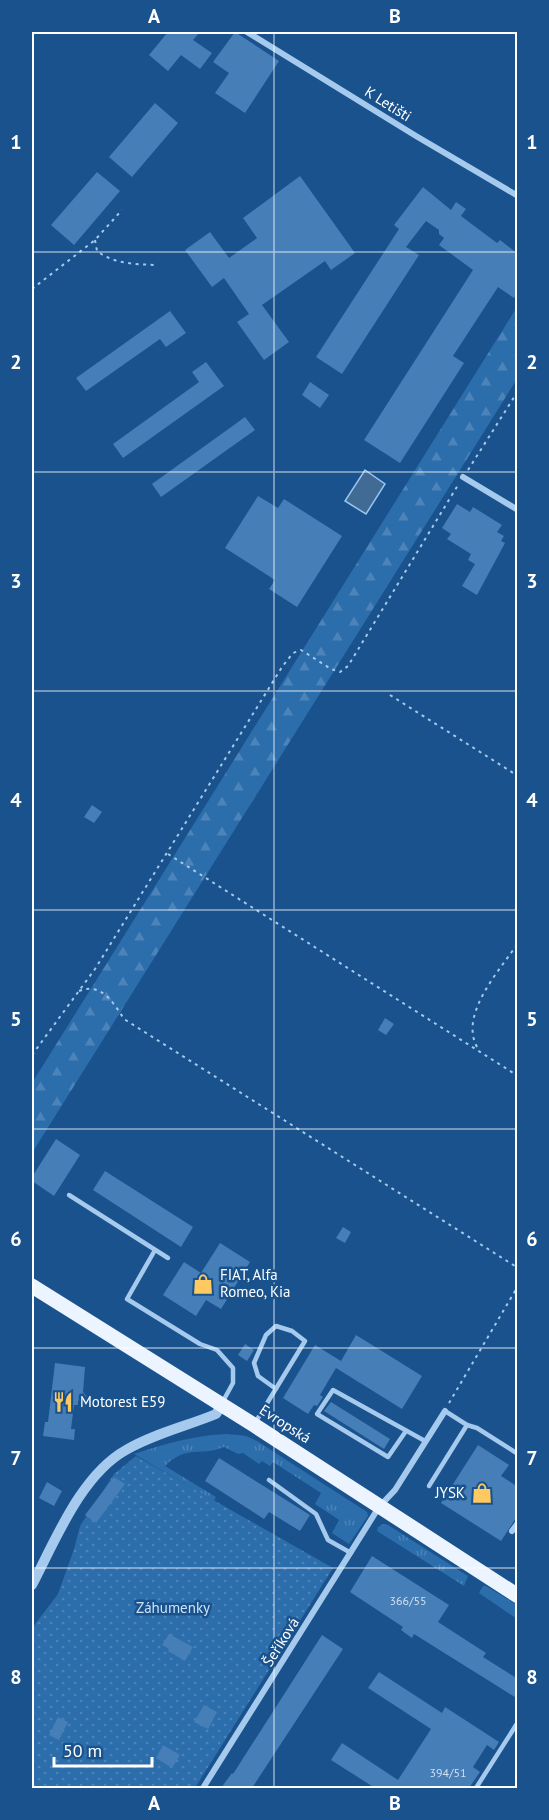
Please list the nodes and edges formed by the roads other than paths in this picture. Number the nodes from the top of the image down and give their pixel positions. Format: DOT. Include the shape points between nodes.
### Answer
graph roads {
  1 [pos="247,32"];
  2 [pos="518,196"];
  3 [pos="463,477"];
  4 [pos="518,510"];
  5 [pos="69,1195"];
  6 [pos="155,1250"];
  7 [pos="168,1258"];
  8 [pos="32,1286"];
  9 [pos="276,1389"];
  10 [pos="222,1405"];
  11 [pos="445,1411"];
  12 [pos="254,1425"];
  13 [pos="467,1425"];
  14 [pos="406,1431"];
  15 [pos="425,1441"];
  16 [pos="518,1454"];
  17 [pos="269,1480"];
  18 [pos="429,1486"];
  19 [pos="379,1507"];
  20 [pos="518,1523"];
  21 [pos="512,1531"];
  22 [pos="351,1553"];
  23 [pos="32,1585"];
  24 [pos="518,1596"];
  25 [pos="518,1722"];
  26 [pos="512,1731"];
  27 [pos="518,1734"];
  28 [pos="203,1788"];
  29 [pos="476,1788"];
  1 -- 2 [label="street, K Letišti"];
  3 -- 4 [label="street"];
  5 -- 6 [label="lane"];
  6 -- 7 [label="lane"];
  6 -- 10 [label="lane" via="127,1299 200,1344 217,1350 233,1368 233,1383"];
  8 -- 10 [label="main road, Evropská"];
  9 -- 9 [label="lane" via="305,1341 276,1326 266,1335 254,1363 258,1376"];
  9 -- 12 [label="lane"];
  10 -- 12 [label="main road, Evropská"];
  10 -- 23 [label="street" via="216,1414 140,1443 107,1463 85,1490"];
  11 -- 13 [label="lane"];
  11 -- 15 [label="street, Šeříková"];
  12 -- 19 [label="main road, Evropská"];
  13 -- 16 [label="lane"];
  13 -- 18 [label="lane"];
  14 -- 14 [label="lane" via="333,1390 317,1414 388,1457"];
  14 -- 15 [label="lane"];
  15 -- 19 [label="street, Šeříková" via="395,1490"];
  17 -- 22 [label="lane" via="316,1514 328,1540"];
  19 -- 22 [label="street, Šeříková"];
  19 -- 24 [label="main road, Evropská"];
  20 -- 21 [label="street"];
  22 -- 28 [label="street, Šeříková"];
  25 -- 26 [label="lane"];
  26 -- 27 [label="lane"];
  26 -- 29 [label="lane"];
}
